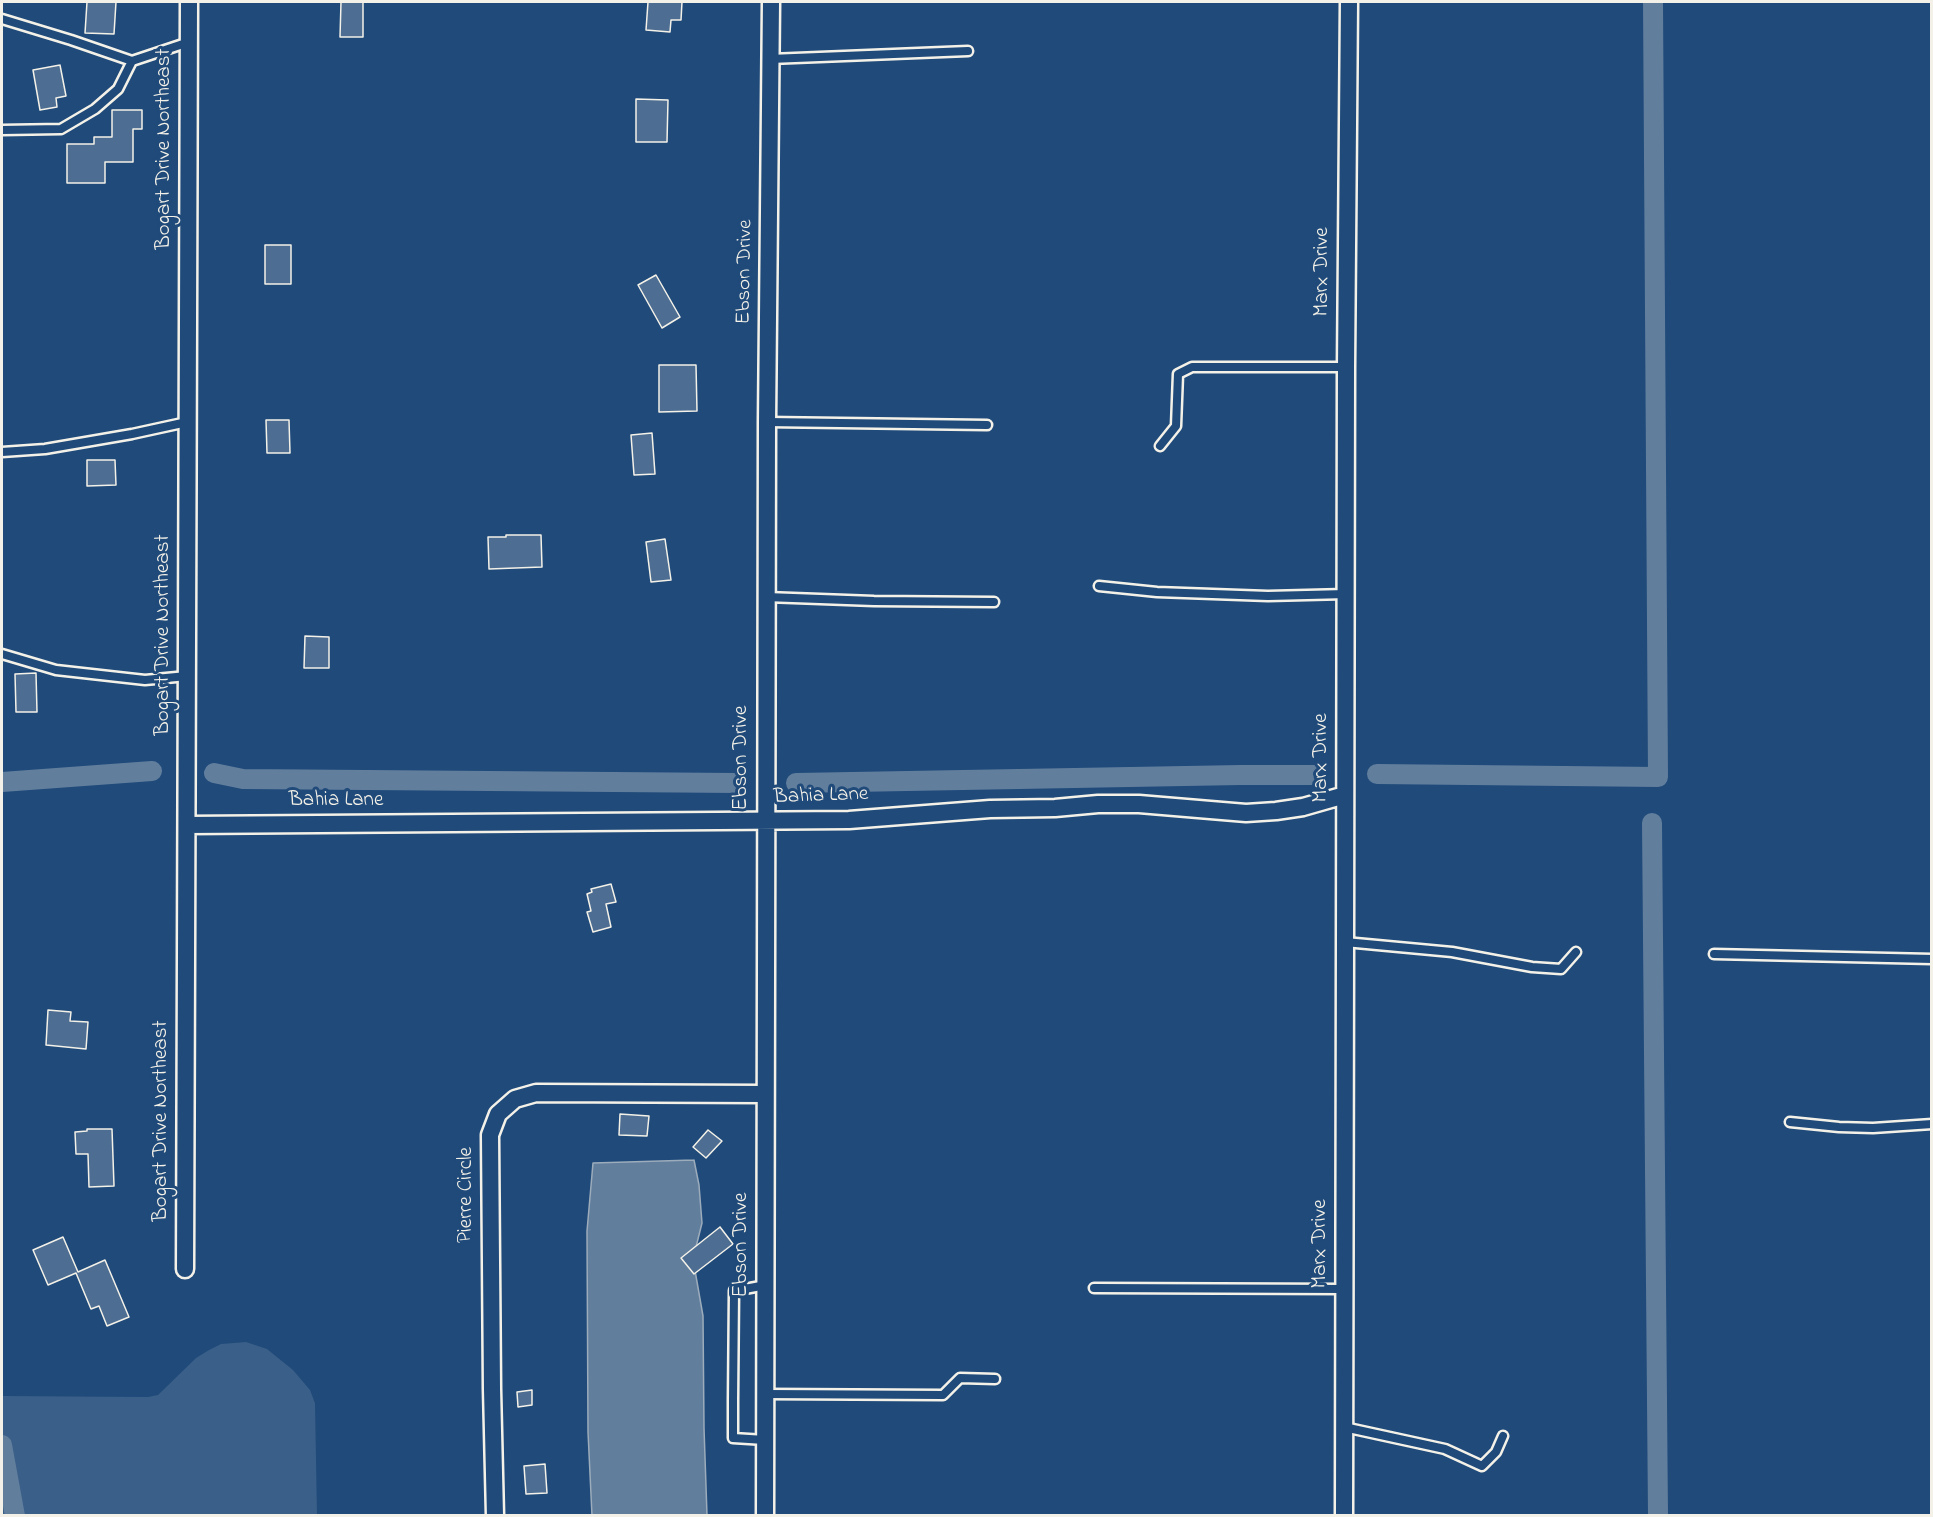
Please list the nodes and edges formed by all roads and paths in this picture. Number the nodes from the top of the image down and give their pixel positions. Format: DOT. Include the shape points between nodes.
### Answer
graph roads {
  1 [pos="189,2"];
  2 [pos="771,2"];
  3 [pos="1349,2"];
  4 [pos="2,19"];
  5 [pos="189,42"];
  6 [pos="968,51"];
  7 [pos="770,59"];
  8 [pos="132,62"];
  9 [pos="2,130"];
  10 [pos="1346,367"];
  11 [pos="188,422"];
  12 [pos="767,422"];
  13 [pos="987,425"];
  14 [pos="1160,446"];
  15 [pos="2,452"];
  16 [pos="1099,586"];
  17 [pos="1346,594"];
  18 [pos="766,597"];
  19 [pos="994,602"];
  20 [pos="2,654"];
  21 [pos="187,676"];
  22 [pos="1345,795"];
  23 [pos="766,822"];
  24 [pos="187,825"];
  25 [pos="1345,942"];
  26 [pos="1576,951"];
  27 [pos="1714,954"];
  28 [pos="1932,959"];
  29 [pos="765,1094"];
  30 [pos="1790,1122"];
  31 [pos="1932,1124"];
  32 [pos="185,1269"];
  33 [pos="766,1285"];
  34 [pos="1094,1288"];
  35 [pos="1344,1289"];
  36 [pos="995,1379"];
  37 [pos="765,1394"];
  38 [pos="1344,1426"];
  39 [pos="1503,1436"];
  40 [pos="765,1440"];
  41 [pos="495,1515"];
  42 [pos="765,1515"];
  43 [pos="1344,1515"];
  1 -- 5 [label="street, Bogart Drive Northeast"];
  2 -- 7 [label="street, Ebson Drive"];
  3 -- 10 [label="street, Marx Drive"];
  4 -- 8 [label="lane"];
  5 -- 8 [label="lane"];
  5 -- 11 [label="street, Bogart Drive Northeast"];
  6 -- 7 [label="lane"];
  7 -- 12 [label="street, Ebson Drive"];
  8 -- 9 [label="lane" via="118,89 95,109 61,129"];
  10 -- 14 [label="lane" via="1192,367 1178,374 1176,426"];
  10 -- 17 [label="street, Marx Drive"];
  11 -- 15 [label="lane" via="45,449"];
  11 -- 21 [label="street, Bogart Drive Northeast"];
  12 -- 13 [label="lane"];
  12 -- 18 [label="street, Ebson Drive"];
  16 -- 17 [label="lane" via="1269,596"];
  17 -- 22 [label="street, Marx Drive"];
  18 -- 19 [label="lane"];
  18 -- 23 [label="street, Ebson Drive"];
  20 -- 21 [label="lane" via="56,670 145,680"];
  21 -- 24 [label="street, Bogart Drive Northeast"];
  22 -- 23 [label="street, Bahia Lane" via="1304,807 1246,813 1098,804"];
  22 -- 25 [label="street, Marx Drive"];
  23 -- 24 [label="street, Bahia Lane"];
  23 -- 29 [label="street, Ebson Drive"];
  24 -- 32 [label="street, Bogart Drive Northeast"];
  25 -- 26 [label="lane" via="1452,951 1561,969"];
  25 -- 35 [label="street, Marx Drive"];
  27 -- 28 [label="lane"];
  29 -- 33 [label="street, Ebson Drive"];
  29 -- 41 [label="street, Pierre Circle" via="536,1093 515,1099 498,1114 490,1135"];
  30 -- 31 [label="lane" via="1873,1128"];
  33 -- 37 [label="street, Ebson Drive"];
  33 -- 40 [label="lane" via="734,1291 733,1390 733,1438"];
  34 -- 35 [label="lane"];
  35 -- 38 [label="street, Marx Drive"];
  36 -- 37 [label="lane" via="960,1378 943,1395"];
  37 -- 40 [label="street, Ebson Drive"];
  38 -- 39 [label="lane" via="1445,1449 1482,1466 1496,1452"];
  38 -- 43 [label="street, Marx Drive"];
  40 -- 42 [label="street, Ebson Drive"];
}
